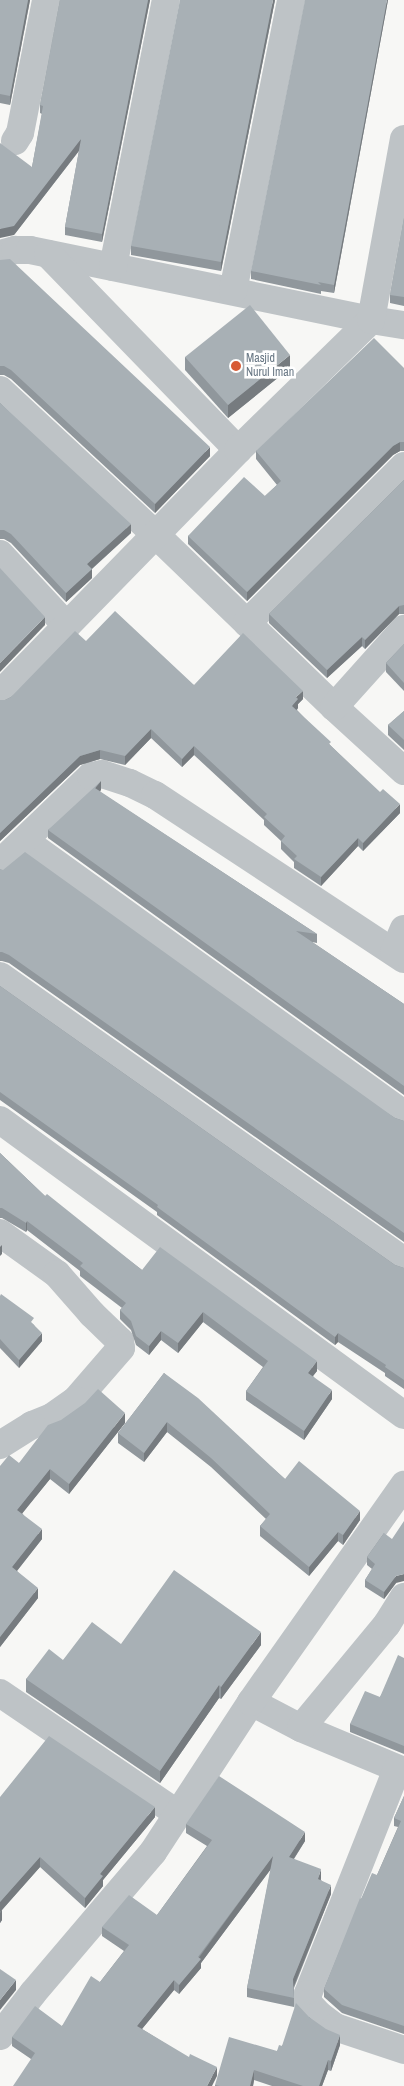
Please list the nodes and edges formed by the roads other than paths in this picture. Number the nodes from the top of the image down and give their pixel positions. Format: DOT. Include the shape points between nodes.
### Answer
graph roads {
  1 [pos="46,0"];
  2 [pos="166,0"];
  3 [pos="291,0"];
  4 [pos="404,139"];
  5 [pos="15,141"];
  6 [pos="0,254"];
  7 [pos="48,254"];
  8 [pos="113,267"];
  9 [pos="233,291"];
  10 [pos="371,320"];
  11 [pos="404,325"];
  12 [pos="0,390"];
  13 [pos="238,450"];
  14 [pos="404,466"];
  15 [pos="157,536"];
  16 [pos="0,554"];
  17 [pos="247,623"];
  18 [pos="68,626"];
  19 [pos="404,630"];
  20 [pos="0,694"];
  21 [pos="334,707"];
  22 [pos="404,771"];
  23 [pos="25,841"];
  24 [pos="1,859"];
  25 [pos="401,947"];
  26 [pos="0,976"];
  27 [pos="404,1114"];
  28 [pos="0,1120"];
  29 [pos="0,1233"];
  30 [pos="404,1261"];
  31 [pos="404,1415"];
  32 [pos="0,1445"];
  33 [pos="404,1485"];
  34 [pos="404,1597"];
  35 [pos="395,1628"];
  36 [pos="0,1693"];
  37 [pos="252,1702"];
  38 [pos="301,1728"];
  39 [pos="401,1770"];
  40 [pos="178,1814"];
  41 [pos="0,2036"];
  42 [pos="404,2050"];
  1 -- 5 [label="street" via="20,134"];
  2 -- 8 [label="street"];
  3 -- 9 [label="street"];
  4 -- 10 [label="street"];
  6 -- 7 [label="street" via="15,250"];
  7 -- 8 [label="street"];
  7 -- 13 [label="street"];
  8 -- 9 [label="street"];
  9 -- 10 [label="street"];
  10 -- 11 [label="street"];
  10 -- 13 [label="street"];
  12 -- 15 [label="street"];
  13 -- 15 [label="street"];
  14 -- 17 [label="street"];
  15 -- 17 [label="street"];
  15 -- 18 [label="street"];
  16 -- 18 [label="street"];
  17 -- 21 [label="street"];
  18 -- 20 [label="street"];
  19 -- 21 [label="street"];
  21 -- 22 [label="street"];
  23 -- 24 [label="street"];
  23 -- 25 [label="street" via="90,776 102,774 155,795"];
  23 -- 27 [label="street"];
  26 -- 30 [label="street"];
  28 -- 31 [label="street"];
  29 -- 32 [label="street" via="56,1274 120,1341 121,1348 76,1400"];
  33 -- 37 [label="street"];
  34 -- 35 [label="street"];
  35 -- 38 [label="street"];
  36 -- 40 [label="street"];
  37 -- 38 [label="street"];
  37 -- 40 [label="street"];
  38 -- 39 [label="street"];
  39 -- 42 [label="street" via="308,1994 308,2003 335,2027"];
  40 -- 41 [label="street" via="153,1852"];
}
